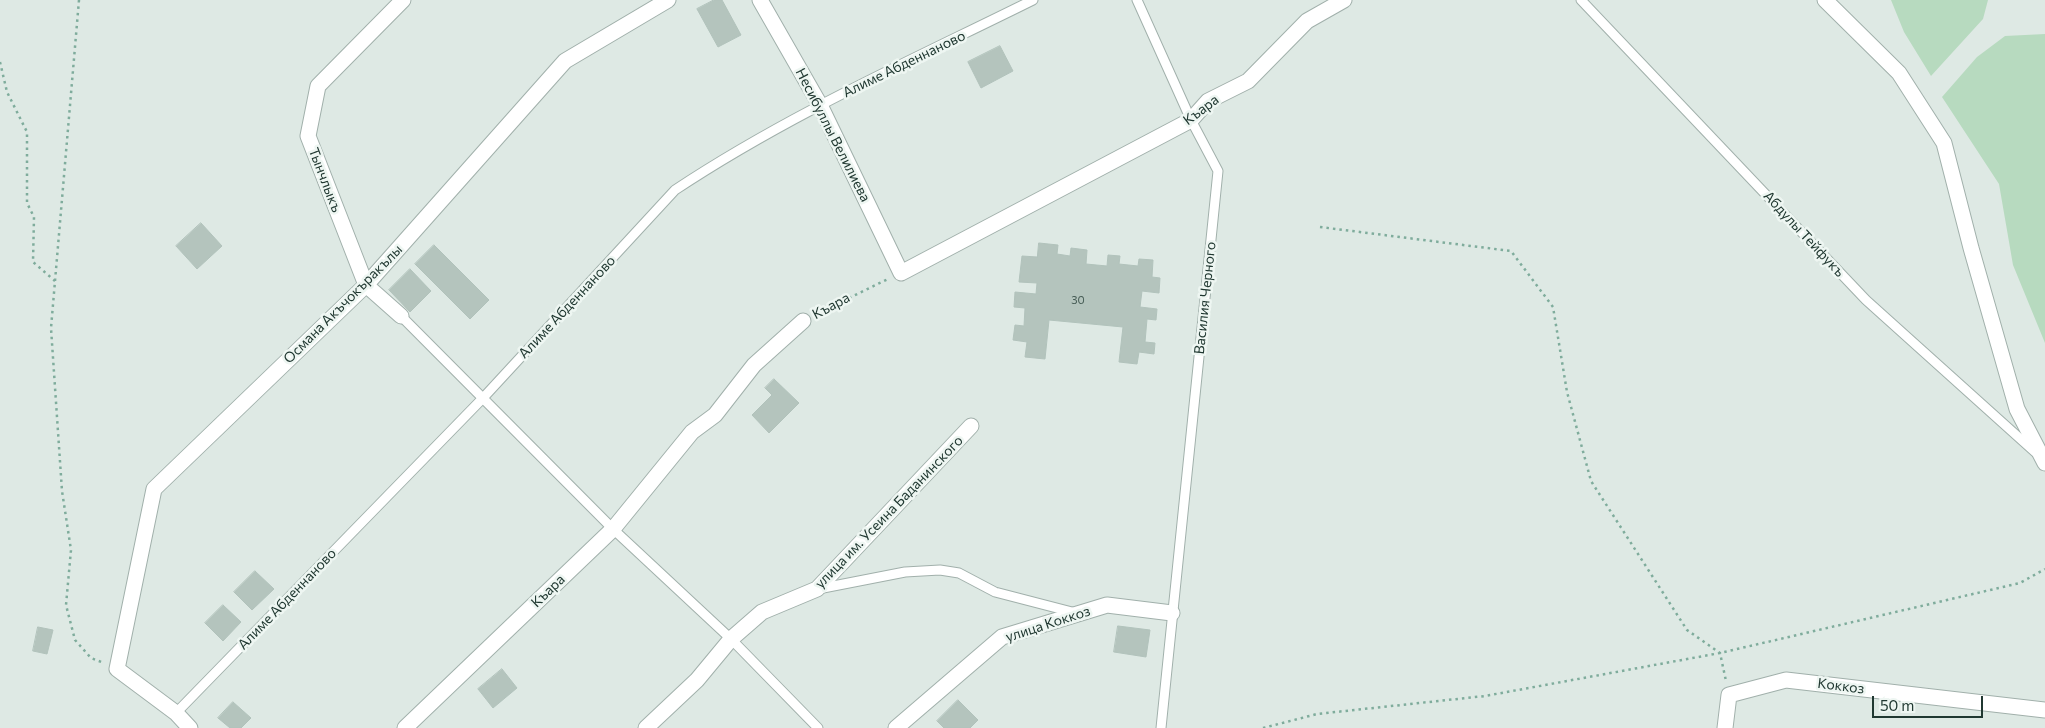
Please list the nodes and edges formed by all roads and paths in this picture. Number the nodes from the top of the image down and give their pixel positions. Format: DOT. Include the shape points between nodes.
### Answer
graph roads {
  1 [pos="79,0"];
  2 [pos="403,0"];
  3 [pos="668,0"];
  4 [pos="760,0"];
  5 [pos="1033,0"];
  6 [pos="1137,0"];
  7 [pos="1344,0"];
  8 [pos="1581,0"];
  9 [pos="1825,0"];
  10 [pos="0,62"];
  11 [pos="820,105"];
  12 [pos="1191,120"];
  13 [pos="1320,227"];
  14 [pos="901,273"];
  15 [pos="55,281"];
  16 [pos="366,285"];
  17 [pos="402,316"];
  18 [pos="804,321"];
  19 [pos="483,398"];
  20 [pos="971,426"];
  21 [pos="2042,459"];
  22 [pos="613,529"];
  23 [pos="2045,568"];
  24 [pos="817,589"];
  25 [pos="1172,613"];
  26 [pos="1079,614"];
  27 [pos="731,638"];
  28 [pos="1720,654"];
  29 [pos="117,669"];
  30 [pos="1729,695"];
  31 [pos="2045,710"];
  32 [pos="176,714"];
  33 [pos="190,728"];
  34 [pos="405,728"];
  35 [pos="646,728"];
  36 [pos="818,728"];
  37 [pos="896,728"];
  38 [pos="1161,728"];
  39 [pos="1264,728"];
  40 [pos="1725,728"];
  1 -- 15 [label="path"];
  2 -- 16 [label="street, Тынчлыкъ" via="318,86 308,136"];
  3 -- 16 [label="street, Османа Акъчокъракълы" via="565,61"];
  4 -- 11 [label="street, Несибуллы Велилиева"];
  5 -- 11 [label="lane, Алиме Абденнаново"];
  6 -- 12 [label="lane, Василия Черного"];
  7 -- 12 [label="street, Къара" via="1307,21 1248,81 1208,101"];
  8 -- 21 [label="lane, Абдулы Тейфукъ" via="1866,300"];
  9 -- 21 [label="street" via="1899,73 1944,143 2017,409"];
  10 -- 15 [label="path" via="7,92 27,132 27,203 34,217 33,262"];
  11 -- 14 [label="street, Несибуллы Велилиева"];
  11 -- 19 [label="lane, Алиме Абденнаново" via="675,190"];
  12 -- 14 [label="street, Къара"];
  12 -- 25 [label="lane, Василия Черного" via="1218,171"];
  13 -- 28 [label="path" via="1511,251 1553,307 1567,392 1591,481 1687,630"];
  14 -- 18 [label="path, Къара"];
  15 -- 29 [label="path" via="51,328 54,391 62,491 71,550 66,605 75,640 91,658"];
  16 -- 17 [label="street, Тынчлыкъ"];
  16 -- 29 [label="street, Османа Акъчокъракълы" via="154,489"];
  17 -- 19 [label="lane"];
  18 -- 22 [label="street, Къара" via="754,365 715,415 692,432"];
  19 -- 22 [label="lane"];
  19 -- 32 [label="lane, Алиме Абденнаново"];
  20 -- 24 [label="street, улица им. Усеина Баданинского"];
  22 -- 27 [label="lane"];
  22 -- 34 [label="street, Къара"];
  23 -- 28 [label="path" via="2020,583"];
  24 -- 26 [label="lane" via="905,572 940,570 959,573 995,592"];
  24 -- 27 [label="street, улица им. Усеина Баданинского" via="762,612"];
  25 -- 26 [label="street, улица Коккоз" via="1107,605"];
  25 -- 38 [label="lane, Василия Черного"];
  26 -- 37 [label="street, улица Коккоз" via="1002,637"];
  27 -- 35 [label="street, улица им. Усеина Баданинского" via="697,680"];
  27 -- 36 [label="lane"];
  28 -- 30 [label="path"];
  28 -- 39 [label="path" via="1485,696 1317,714"];
  29 -- 32 [label="street"];
  30 -- 31 [label="street, Коккоз" via="1786,680"];
  30 -- 40 [label="street"];
  32 -- 33 [label="street"];
}
